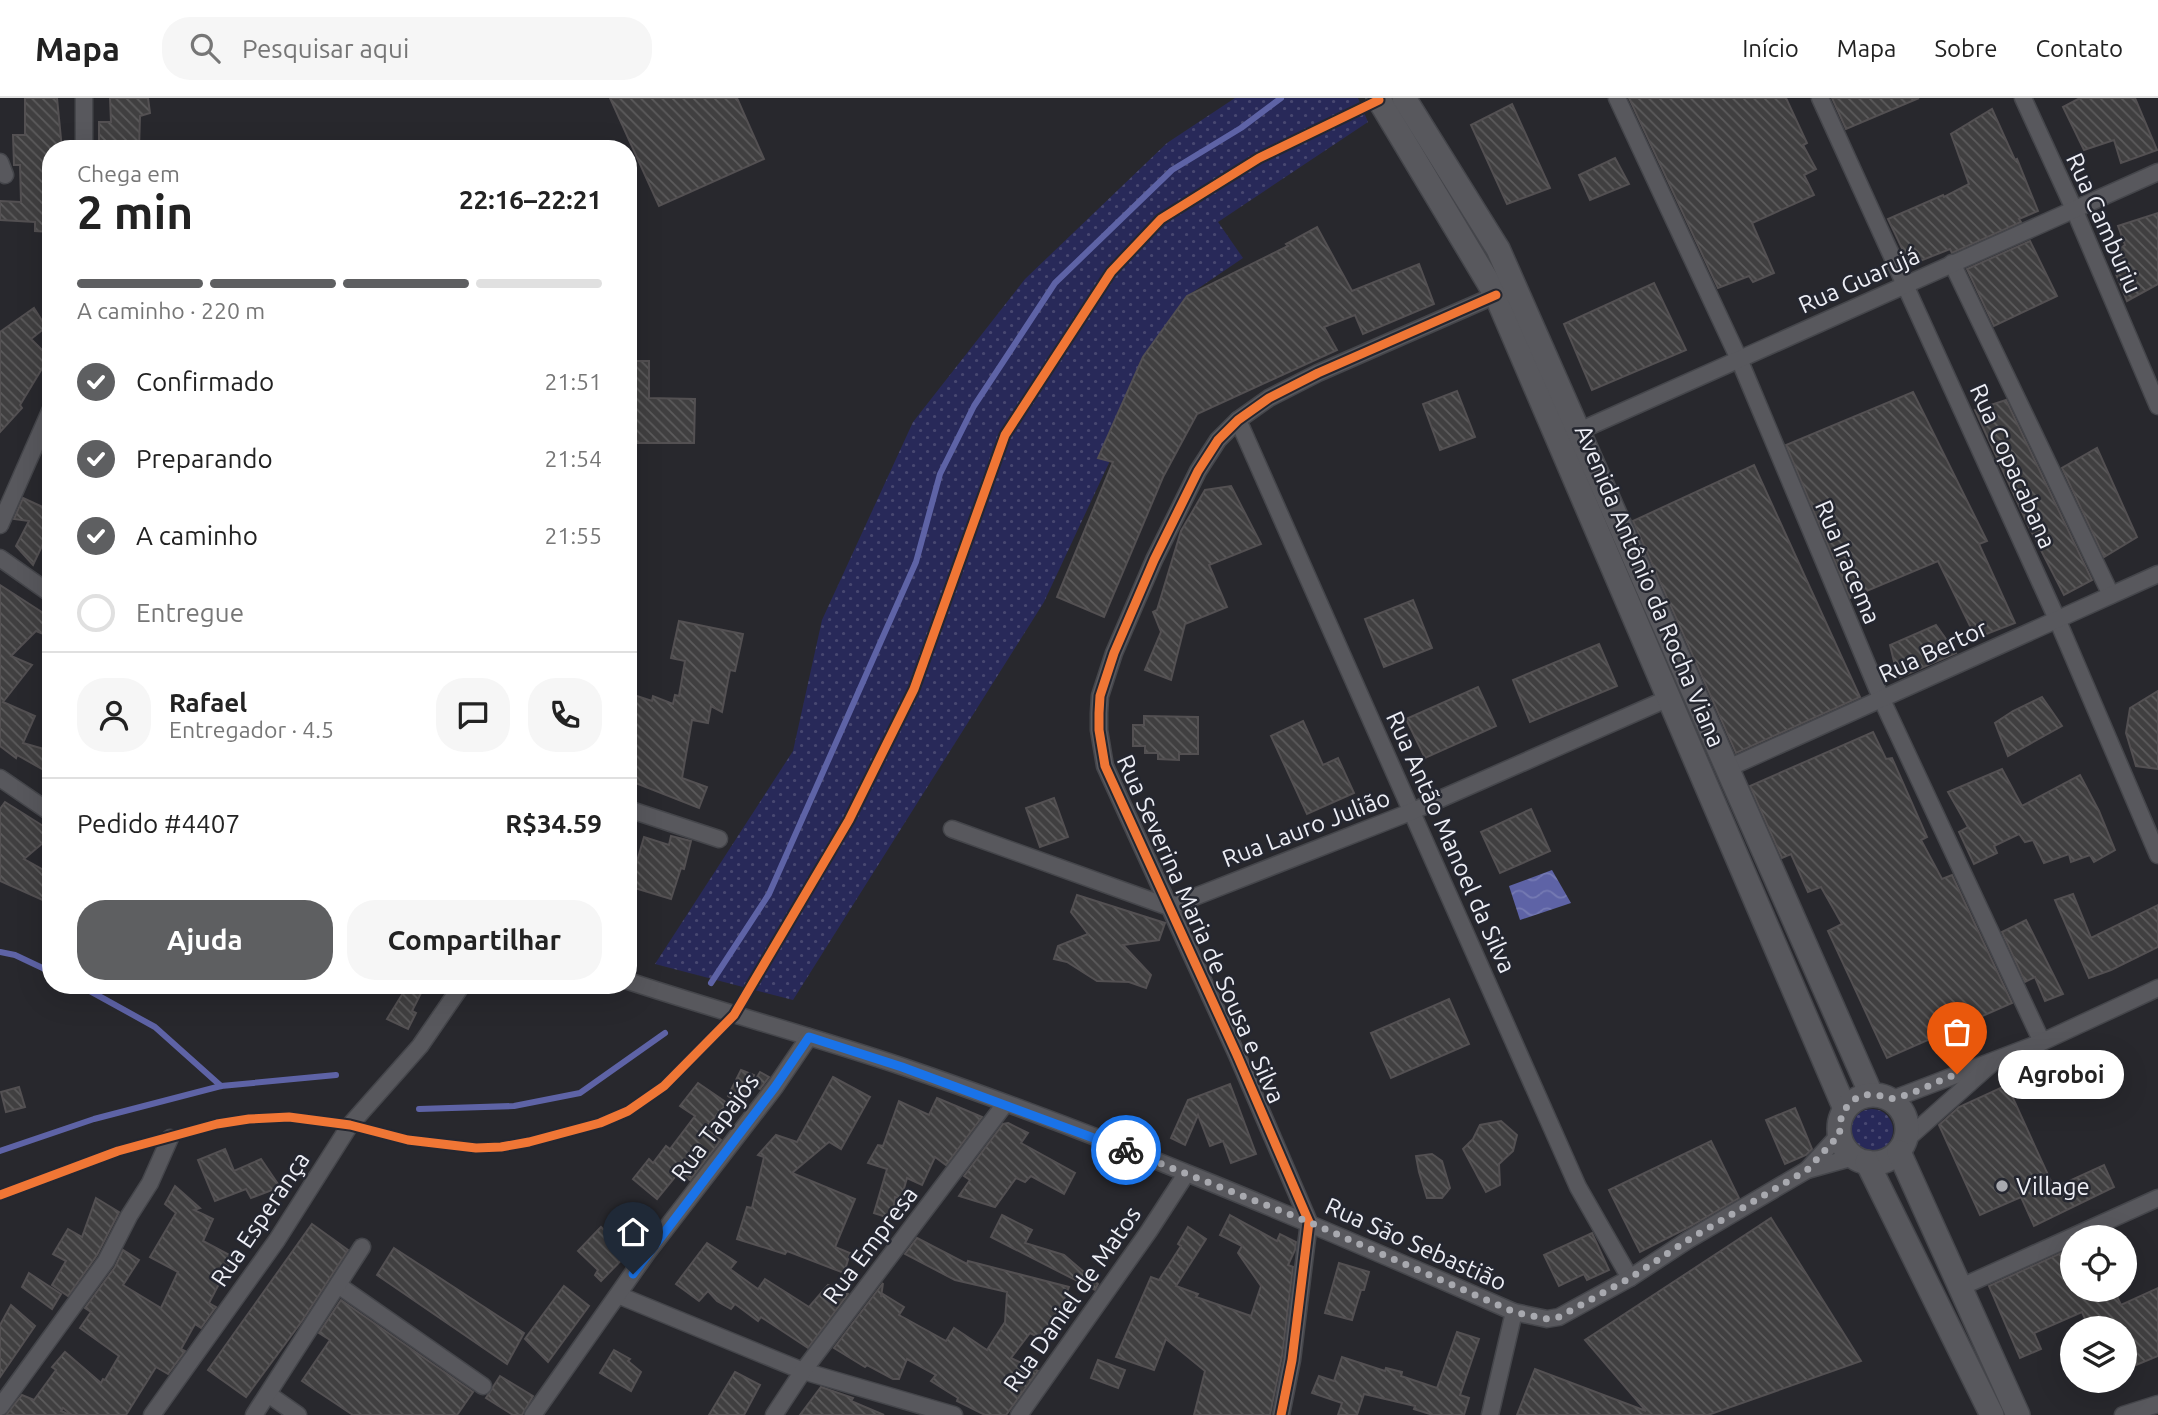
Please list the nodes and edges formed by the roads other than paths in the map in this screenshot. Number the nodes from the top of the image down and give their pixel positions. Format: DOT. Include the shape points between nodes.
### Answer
graph roads {
  1 [pos="84,98"];
  2 [pos="1378,98"];
  3 [pos="1617,98"];
  4 [pos="1819,98"];
  5 [pos="2023,98"];
  6 [pos="1406,99"];
  7 [pos="84,140"];
  8 [pos="2158,172"];
  9 [pos="2074,209"];
  10 [pos="1952,263"];
  11 [pos="1906,284"];
  12 [pos="1496,295"];
  13 [pos="1738,359"];
  14 [pos="2158,406"];
  15 [pos="1238,420"];
  16 [pos="42,429"];
  17 [pos="1579,431"];
  18 [pos="0,525"];
  19 [pos="0,558"];
  20 [pos="2158,574"];
  21 [pos="42,588"];
  22 [pos="2110,595"];
  23 [pos="2057,620"];
  24 [pos="1669,698"];
  25 [pos="1882,700"];
  26 [pos="1726,769"];
  27 [pos="0,779"];
  28 [pos="42,807"];
  29 [pos="1413,811"];
  30 [pos="637,812"];
  31 [pos="952,830"];
  32 [pos="719,839"];
  33 [pos="2158,855"];
  34 [pos="1169,907"];
  35 [pos="637,984"];
  36 [pos="2158,988"];
  37 [pos="456,994"];
  38 [pos="809,1037"];
  39 [pos="2042,1042"];
  40 [pos="2000,1056"];
  41 [pos="1882,1096"];
  42 [pos="1006,1104"];
  43 [pos="1845,1109"];
  44 [pos="1840,1134"];
  45 [pos="170,1138"];
  46 [pos="1903,1146"];
  47 [pos="1861,1160"];
  48 [pos="1807,1170"];
  49 [pos="1186,1174"];
  50 [pos="2158,1198"];
  51 [pos="1309,1222"];
  52 [pos="362,1247"];
  53 [pos="1630,1278"];
  54 [pos="338,1285"];
  55 [pos="1961,1287"];
  56 [pos="618,1295"];
  57 [pos="1514,1312"];
  58 [pos="803,1371"];
  59 [pos="483,1386"];
  60 [pos="268,1394"];
  61 [pos="2158,1404"];
  62 [pos="0,1407"];
  63 [pos="152,1415"];
  64 [pos="254,1415"];
  65 [pos="298,1415"];
  66 [pos="533,1415"];
  67 [pos="774,1415"];
  68 [pos="954,1415"];
  69 [pos="1019,1415"];
  70 [pos="1281,1415"];
  71 [pos="1490,1415"];
  72 [pos="1992,1415"];
  73 [pos="2018,1415"];
  74 [pos="2123,1415"];
  1 -- 7 [label="street"];
  2 -- 12 [label="main road, Avenida Antônio da Rocha Viana"];
  3 -- 13 [label="street, Rua Iracema"];
  4 -- 11 [label="street, Rua Copacabana"];
  5 -- 9 [label="street, Rua Camburiu"];
  6 -- 17 [label="main road, Avenida Antônio da Rocha Viana" via="1498,249"];
  8 -- 9 [label="street, Rua Guarujá"];
  9 -- 10 [label="street, Rua Guarujá"];
  9 -- 14 [label="street, Rua Camburiu"];
  10 -- 11 [label="street, Rua Guarujá"];
  10 -- 22 [label="street"];
  11 -- 13 [label="street, Rua Guarujá"];
  11 -- 23 [label="street, Rua Copacabana"];
  12 -- 15 [label="street, Rua Severina Maria de Sousa e Silva" via="1318,373"];
  12 -- 24 [label="main road, Avenida Antônio da Rocha Viana"];
  13 -- 17 [label="street, Rua Guarujá"];
  13 -- 25 [label="street, Rua Iracema"];
  15 -- 29 [label="street, Rua Antão Manoel da Silva"];
  15 -- 34 [label="street, Rua Severina Maria de Sousa e Silva" via="1209,452 1186,494 1119,641 1100,696 1105,766"];
  16 -- 18 [label="street"];
  17 -- 26 [label="main road, Avenida Antônio da Rocha Viana"];
  19 -- 21 [label="street"];
  20 -- 22 [label="street, Rua Bertor"];
  22 -- 23 [label="street, Rua Bertor"];
  23 -- 25 [label="street, Rua Bertor"];
  23 -- 33 [label="street, Rua Copacabana"];
  24 -- 29 [label="street, Rua Lauro Julião"];
  24 -- 43 [label="main road, Avenida Antônio da Rocha Viana"];
  25 -- 26 [label="street, Rua Bertor"];
  25 -- 39 [label="street, Rua Iracema"];
  26 -- 41 [label="main road, Avenida Antônio da Rocha Viana"];
  27 -- 28 [label="street"];
  29 -- 34 [label="street, Rua Lauro Julião"];
  29 -- 53 [label="street, Rua Antão Manoel da Silva" via="1578,1187"];
  30 -- 32 [label="street"];
  31 -- 34 [label="street"];
  34 -- 51 [label="street, Rua Severina Maria de Sousa e Silva"];
  35 -- 38 [label="street, Rua São Sebastião"];
  36 -- 39 [label="street"];
  37 -- 63 [label="street, Rua Esperança" via="420,1046 350,1125 277,1240"];
  38 -- 42 [label="street, Rua São Sebastião"];
  38 -- 56 [label="street, Rua Tapajós"];
  39 -- 40 [label="street"];
  40 -- 41 [label="street"];
  40 -- 46 [label="street"];
  41 -- 43 [label="main road" via="1855,1099"];
  41 -- 46 [label="main road" via="1906,1117"];
  42 -- 49 [label="street, Rua São Sebastião"];
  42 -- 58 [label="street, Rua Empresa"];
  43 -- 44 [label="main road"];
  44 -- 47 [label="main road" via="1846,1152"];
  44 -- 48 [label="street, Rua São Sebastião"];
  45 -- 62 [label="street" via="106,1261"];
  46 -- 47 [label="main road" via="1884,1161"];
  46 -- 55 [label="main road"];
  47 -- 48 [label="street, Rua São Sebastião"];
  47 -- 72 [label="main road"];
  48 -- 53 [label="street, Rua São Sebastião"];
  49 -- 51 [label="street, Rua São Sebastião"];
  49 -- 69 [label="street, Rua Daniel de Matos"];
  50 -- 55 [label="street"];
  51 -- 57 [label="street, Rua São Sebastião"];
  51 -- 70 [label="street"];
  52 -- 54 [label="street"];
  53 -- 57 [label="street, Rua São Sebastião" via="1559,1317"];
  54 -- 59 [label="street"];
  54 -- 60 [label="street"];
  55 -- 73 [label="main road"];
  56 -- 58 [label="street"];
  56 -- 66 [label="street, Rua Tapajós"];
  57 -- 71 [label="street"];
  58 -- 67 [label="street, Rua Empresa"];
  58 -- 68 [label="street"];
  60 -- 64 [label="street"];
  60 -- 65 [label="street"];
  61 -- 74 [label="street"];
}
